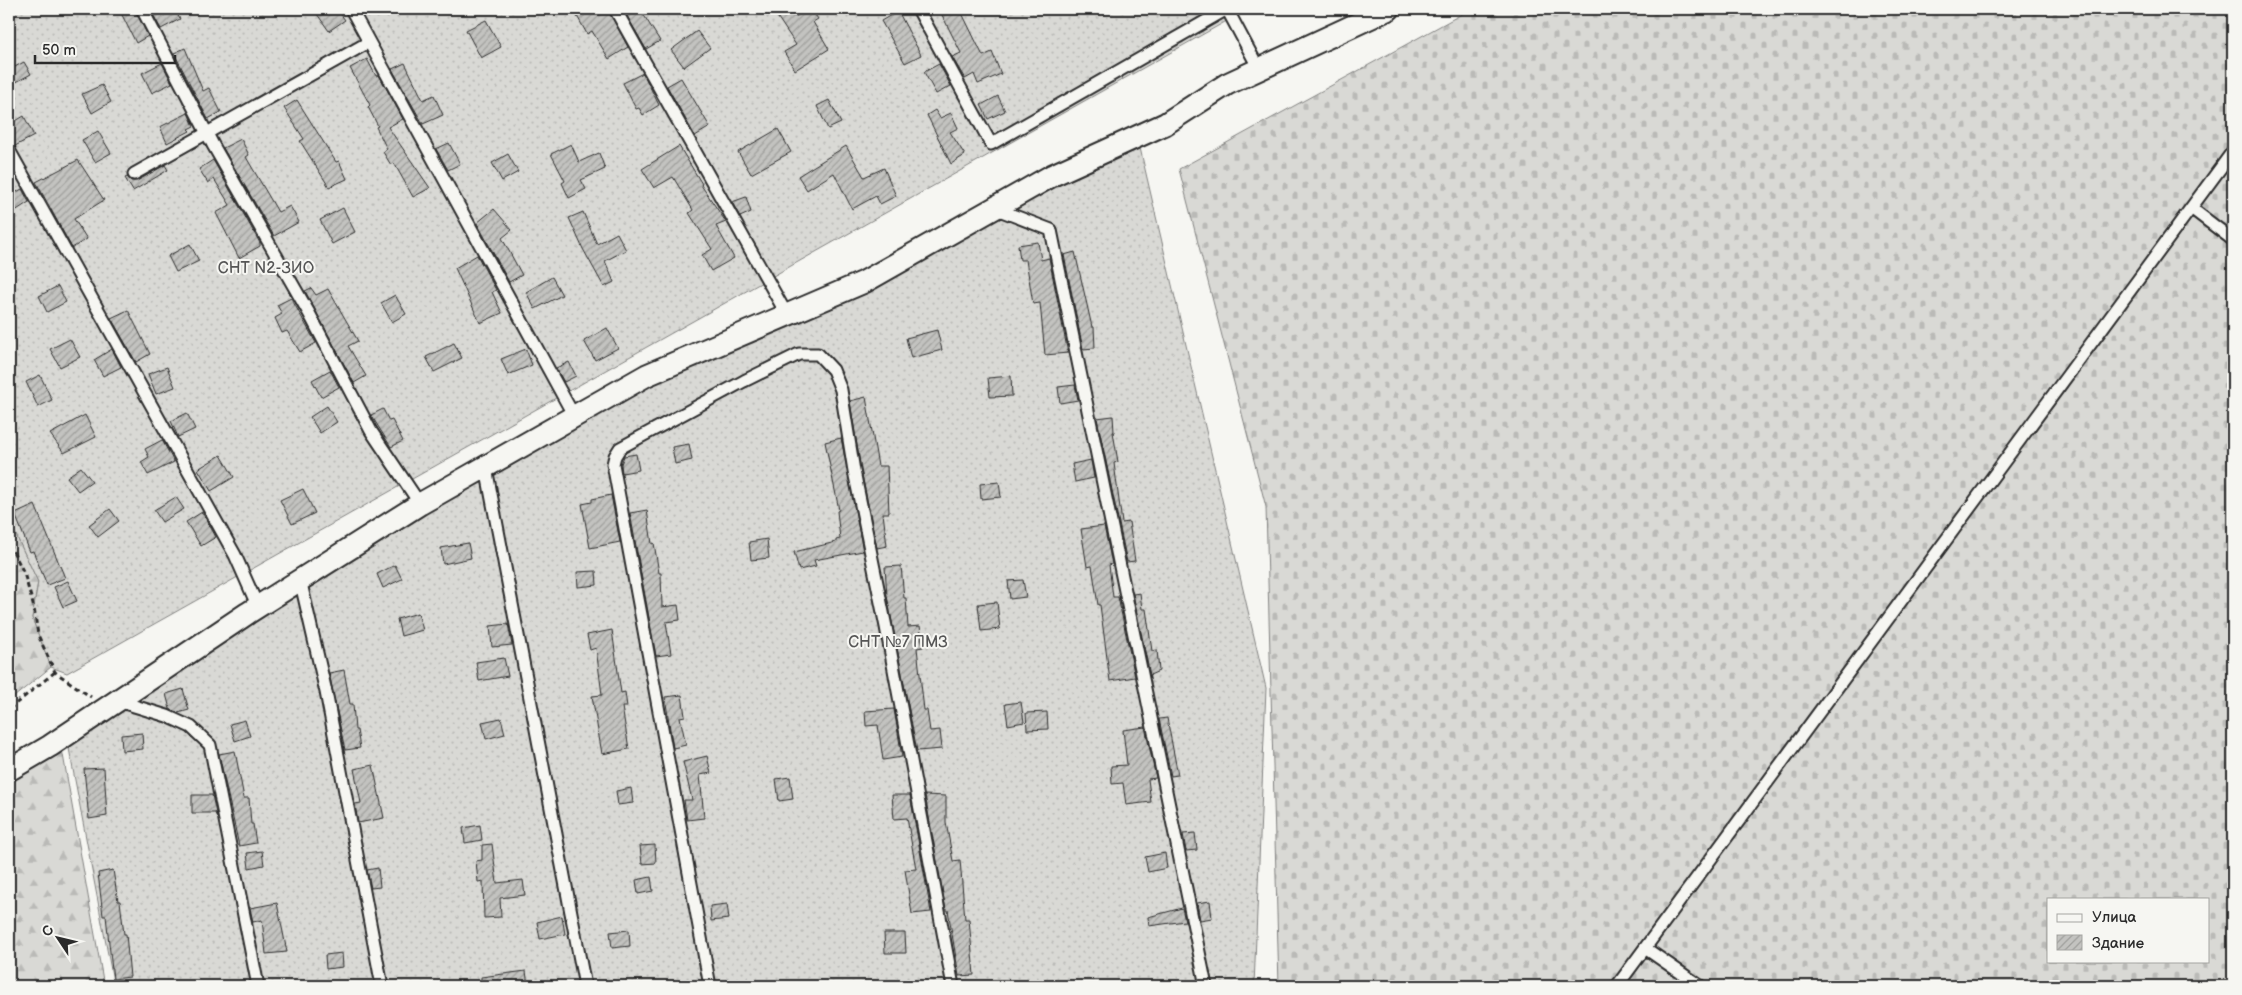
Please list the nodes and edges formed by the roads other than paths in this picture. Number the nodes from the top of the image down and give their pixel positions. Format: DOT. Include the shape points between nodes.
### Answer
graph roads {
  1 [pos="142,9"];
  2 [pos="351,9"];
  3 [pos="615,9"];
  4 [pos="918,9"];
  5 [pos="1227,9"];
  6 [pos="1389,9"];
  7 [pos="369,42"];
  8 [pos="1259,69"];
  9 [pos="207,133"];
  10 [pos="9,150"];
  11 [pos="2233,152"];
  12 [pos="134,174"];
  13 [pos="994,208"];
  14 [pos="2191,208"];
  15 [pos="2233,240"];
  16 [pos="787,314"];
  17 [pos="574,416"];
  18 [pos="488,473"];
  19 [pos="420,504"];
  20 [pos="300,579"];
  21 [pos="258,607"];
  22 [pos="116,701"];
  23 [pos="9,770"];
  24 [pos="1645,948"];
  25 [pos="258,986"];
  26 [pos="382,986"];
  27 [pos="585,986"];
  28 [pos="710,986"];
  29 [pos="953,986"];
  30 [pos="1206,986"];
  31 [pos="1617,986"];
  32 [pos="1700,986"];
  1 -- 9 [label="lane"];
  2 -- 7 [label="lane"];
  3 -- 16 [label="lane"];
  4 -- 5 [label="lane" via="991,144"];
  5 -- 8 [label="lane"];
  6 -- 8 [label="street"];
  7 -- 9 [label="lane"];
  7 -- 17 [label="lane"];
  8 -- 13 [label="street" via="1227,84 1165,124 1053,175"];
  9 -- 12 [label="lane"];
  9 -- 19 [label="lane" via="309,313 371,431"];
  10 -- 21 [label="lane" via="235,555"];
  11 -- 14 [label="lane"];
  13 -- 16 [label="street" via="864,282"];
  13 -- 30 [label="lane" via="1051,230"];
  14 -- 15 [label="lane"];
  14 -- 24 [label="lane"];
  16 -- 17 [label="street" via="647,375"];
  17 -- 19 [label="street"];
  18 -- 27 [label="lane"];
  19 -- 20 [label="street"];
  20 -- 21 [label="street"];
  20 -- 26 [label="lane" via="326,692"];
  21 -- 22 [label="street"];
  22 -- 23 [label="street"];
  22 -- 25 [label="lane" via="167,716 191,727 210,745"];
  24 -- 31 [label="lane"];
  24 -- 32 [label="lane"];
  28 -- 29 [label="lane" via="615,473 615,456 620,448 744,381 800,354 818,354 833,370 841,390"];
}
